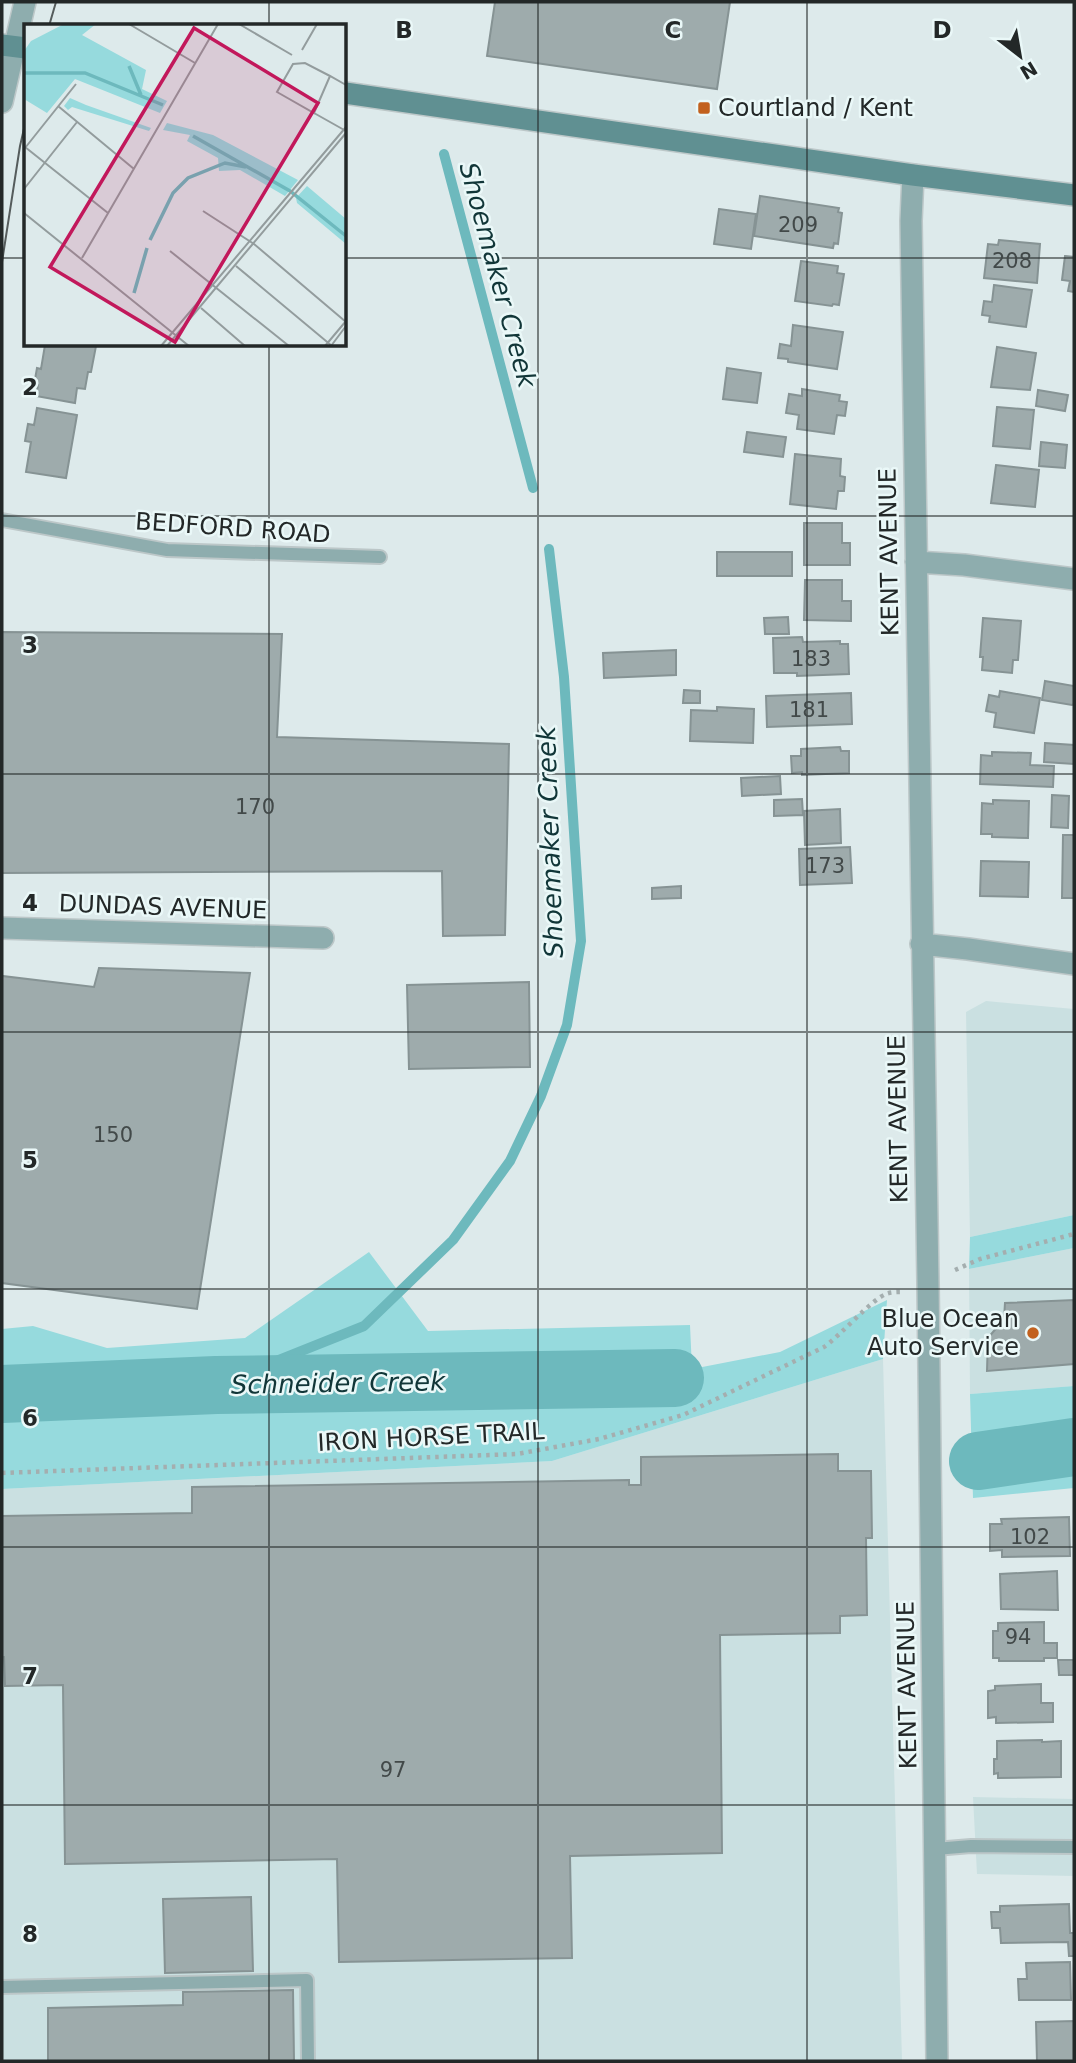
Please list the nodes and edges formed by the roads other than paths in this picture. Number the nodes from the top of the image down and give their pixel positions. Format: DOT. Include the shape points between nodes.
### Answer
graph roads {
  1 [pos="25,2"];
  2 [pos="14,46"];
  3 [pos="346,93"];
  4 [pos="2,102"];
  5 [pos="913,175"];
  6 [pos="1074,195"];
  7 [pos="2,520"];
  8 [pos="380,557"];
  9 [pos="916,562"];
  10 [pos="1074,579"];
  11 [pos="2,928"];
  12 [pos="323,938"];
  13 [pos="921,944"];
  14 [pos="1074,964"];
  15 [pos="1074,1846"];
  16 [pos="935,1849"];
  17 [pos="2,1987"];
  18 [pos="308,2061"];
  19 [pos="937,2061"];
  1 -- 2 [label="street"];
  2 -- 4 [label="street"];
  3 -- 5 [label="main road"];
  5 -- 6 [label="main road"];
  5 -- 9 [label="street, KENT AVENUE"];
  7 -- 8 [label="lane, BEDFORD ROAD" via="167,550"];
  9 -- 10 [label="street"];
  9 -- 13 [label="street, KENT AVENUE"];
  11 -- 12 [label="street, DUNDAS AVENUE"];
  13 -- 14 [label="street"];
  13 -- 16 [label="street, KENT AVENUE"];
  15 -- 16 [label="lane"];
  16 -- 19 [label="street, KENT AVENUE"];
  17 -- 18 [label="lane" via="307,1980"];
}
